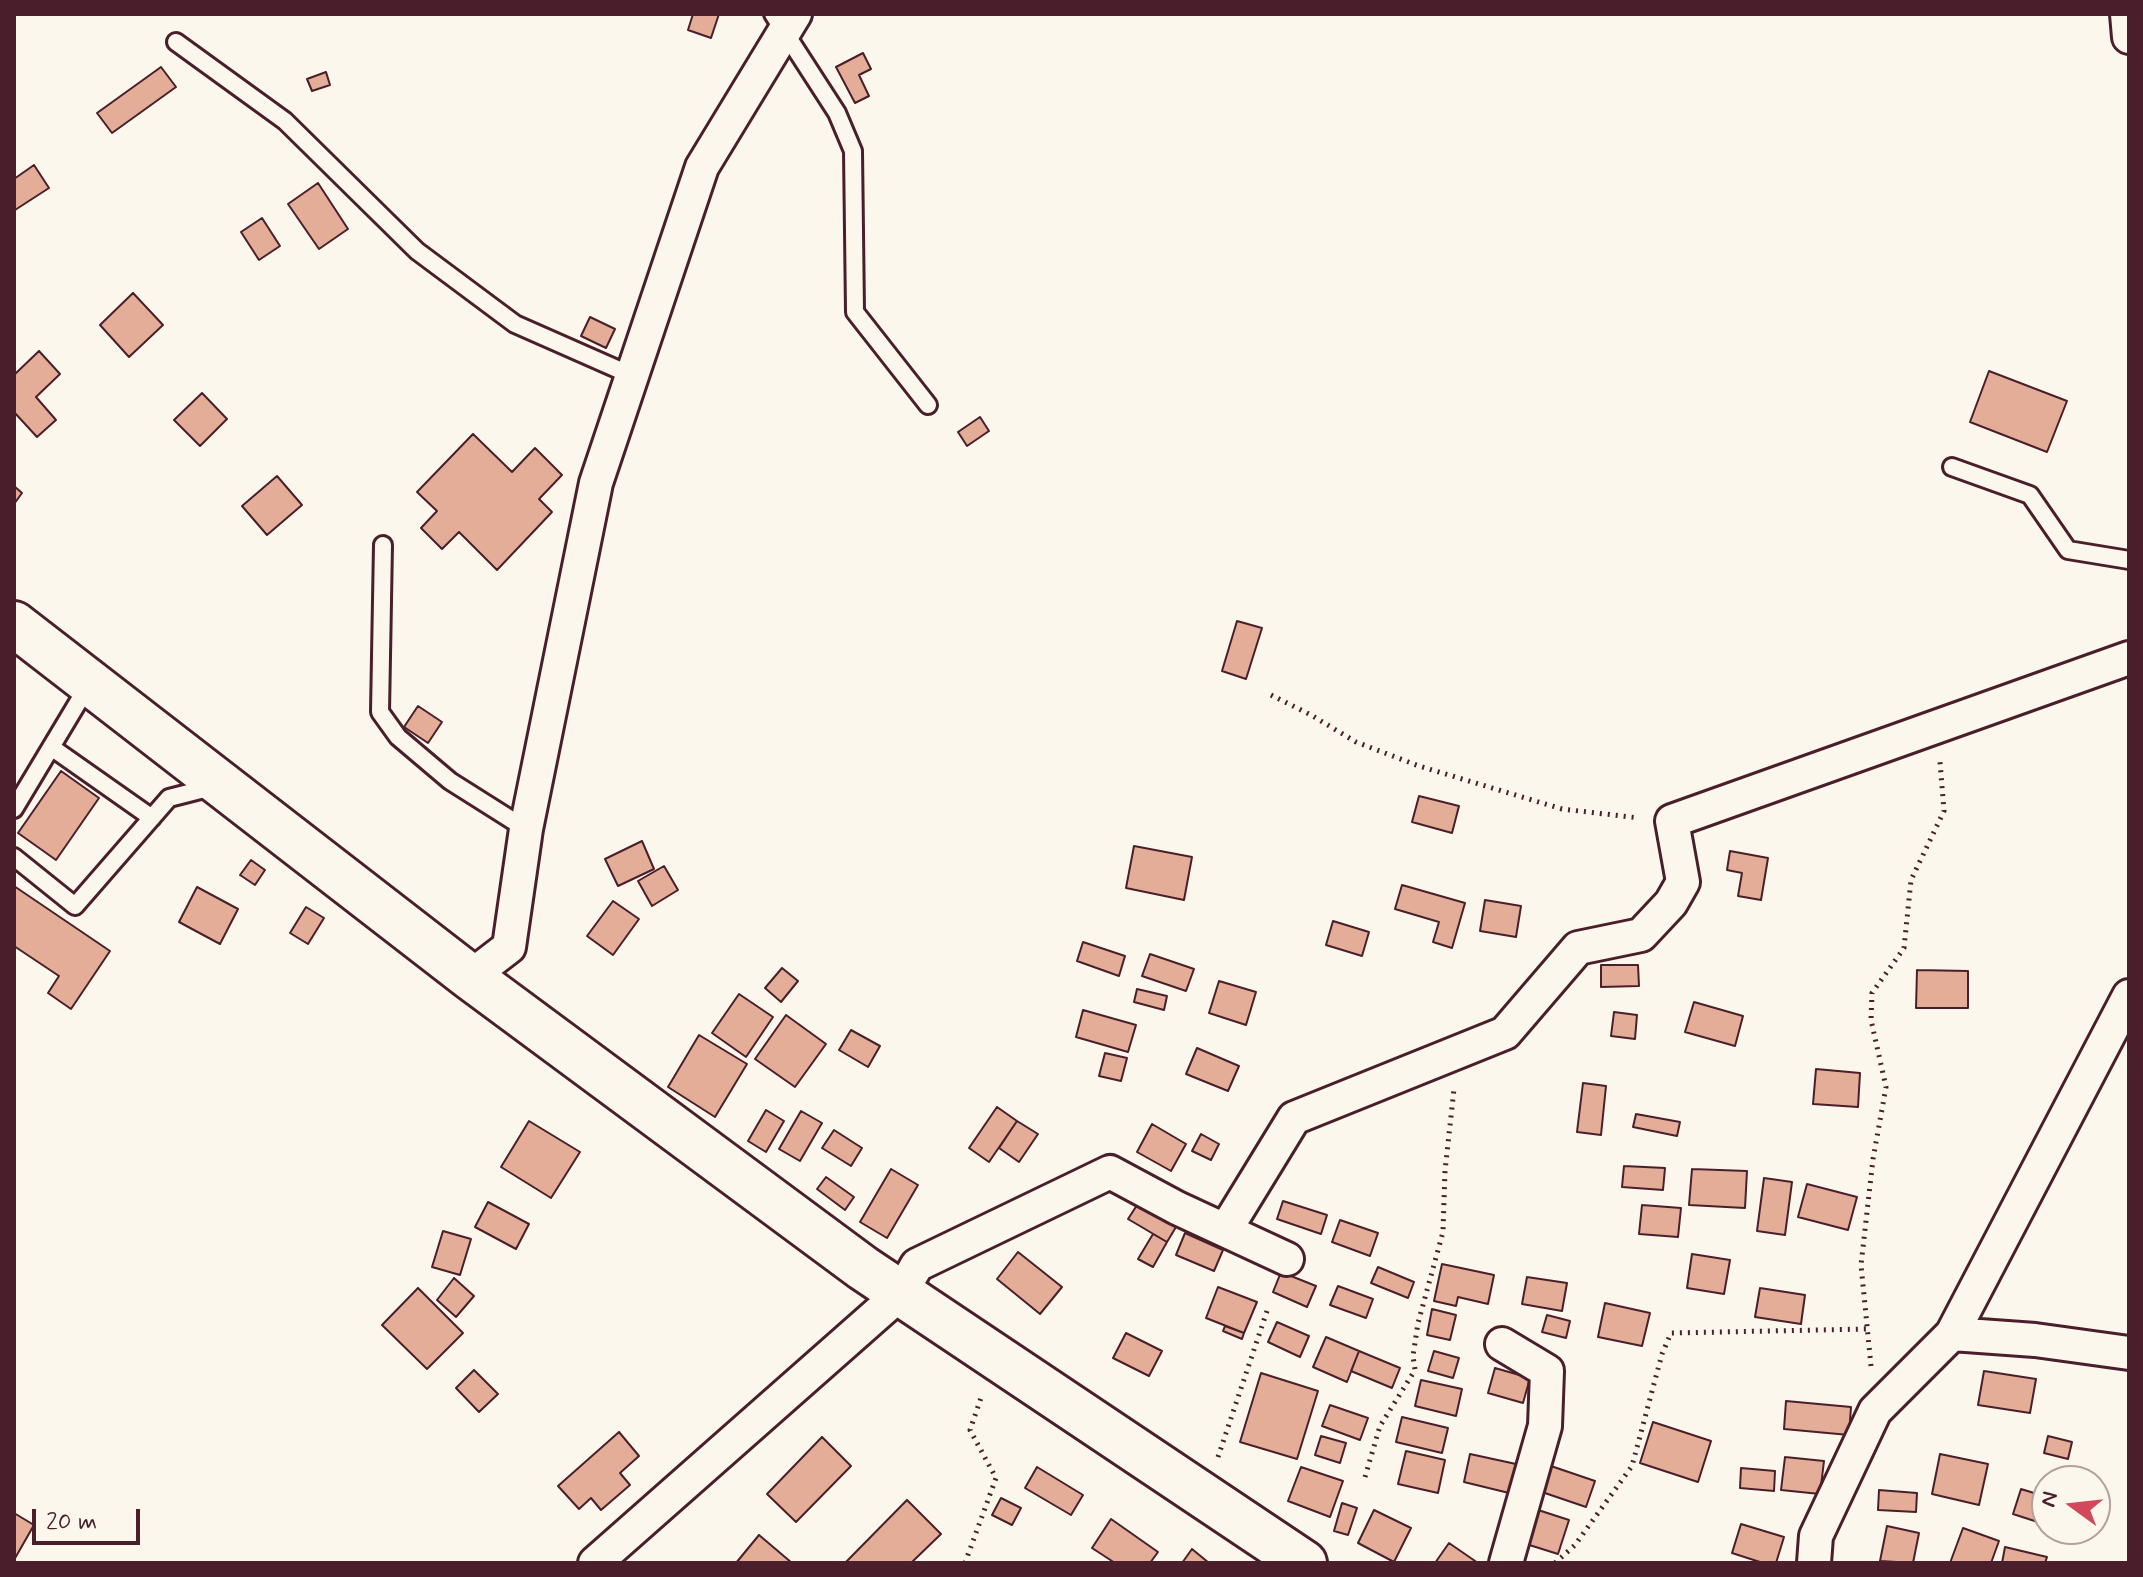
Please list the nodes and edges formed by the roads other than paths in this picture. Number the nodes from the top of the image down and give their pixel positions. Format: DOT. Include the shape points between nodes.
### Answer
graph roads {
  1 [pos="2127,14"];
  2 [pos="785,20"];
  3 [pos="2129,37"];
  4 [pos="176,42"];
  5 [pos="633,376"];
  6 [pos="928,405"];
  7 [pos="1952,467"];
  8 [pos="383,545"];
  9 [pos="2129,560"];
  10 [pos="14,624"];
  11 [pos="2129,658"];
  12 [pos="90,683"];
  13 [pos="51,747"];
  14 [pos="221,785"];
  15 [pos="14,809"];
  16 [pos="152,818"];
  17 [pos="526,829"];
  18 [pos="14,857"];
  19 [pos="470,977"];
  20 [pos="2129,996"];
  21 [pos="1226,1229"];
  22 [pos="1287,1259"];
  23 [pos="901,1293"];
  24 [pos="1952,1334"];
  25 [pos="1502,1344"];
  26 [pos="2129,1353"];
  27 [pos="595,1563"];
  28 [pos="1304,1563"];
  29 [pos="1506,1563"];
  30 [pos="1814,1563"];
  1 -- 3 [label="street"];
  2 -- 5 [label="street" via="702,167"];
  2 -- 6 [label="lane" via="853,151 855,312"];
  4 -- 5 [label="lane" via="285,121 417,251 515,324"];
  5 -- 17 [label="street" via="596,483"];
  7 -- 9 [label="lane" via="2030,495 2068,550"];
  8 -- 17 [label="lane" via="380,712 398,737 450,781"];
  10 -- 12 [label="main road"];
  11 -- 21 [label="street" via="1672,821 1683,882 1641,935 1578,948 1505,1033 1294,1118"];
  12 -- 13 [label="lane"];
  12 -- 14 [label="main road"];
  13 -- 15 [label="lane"];
  13 -- 16 [label="lane"];
  14 -- 16 [label="lane" via="169,798"];
  14 -- 19 [label="main road"];
  16 -- 18 [label="lane" via="75,906"];
  17 -- 19 [label="street" via="509,947"];
  19 -- 23 [label="main road"];
  20 -- 24 [label="street"];
  21 -- 22 [label="street"];
  21 -- 23 [label="street" via="1110,1172 917,1265"];
  23 -- 27 [label="street"];
  23 -- 28 [label="main road"];
  24 -- 26 [label="street"];
  24 -- 30 [label="street" via="1875,1411 1816,1536"];
  25 -- 29 [label="street" via="1547,1371 1545,1426"];
}
